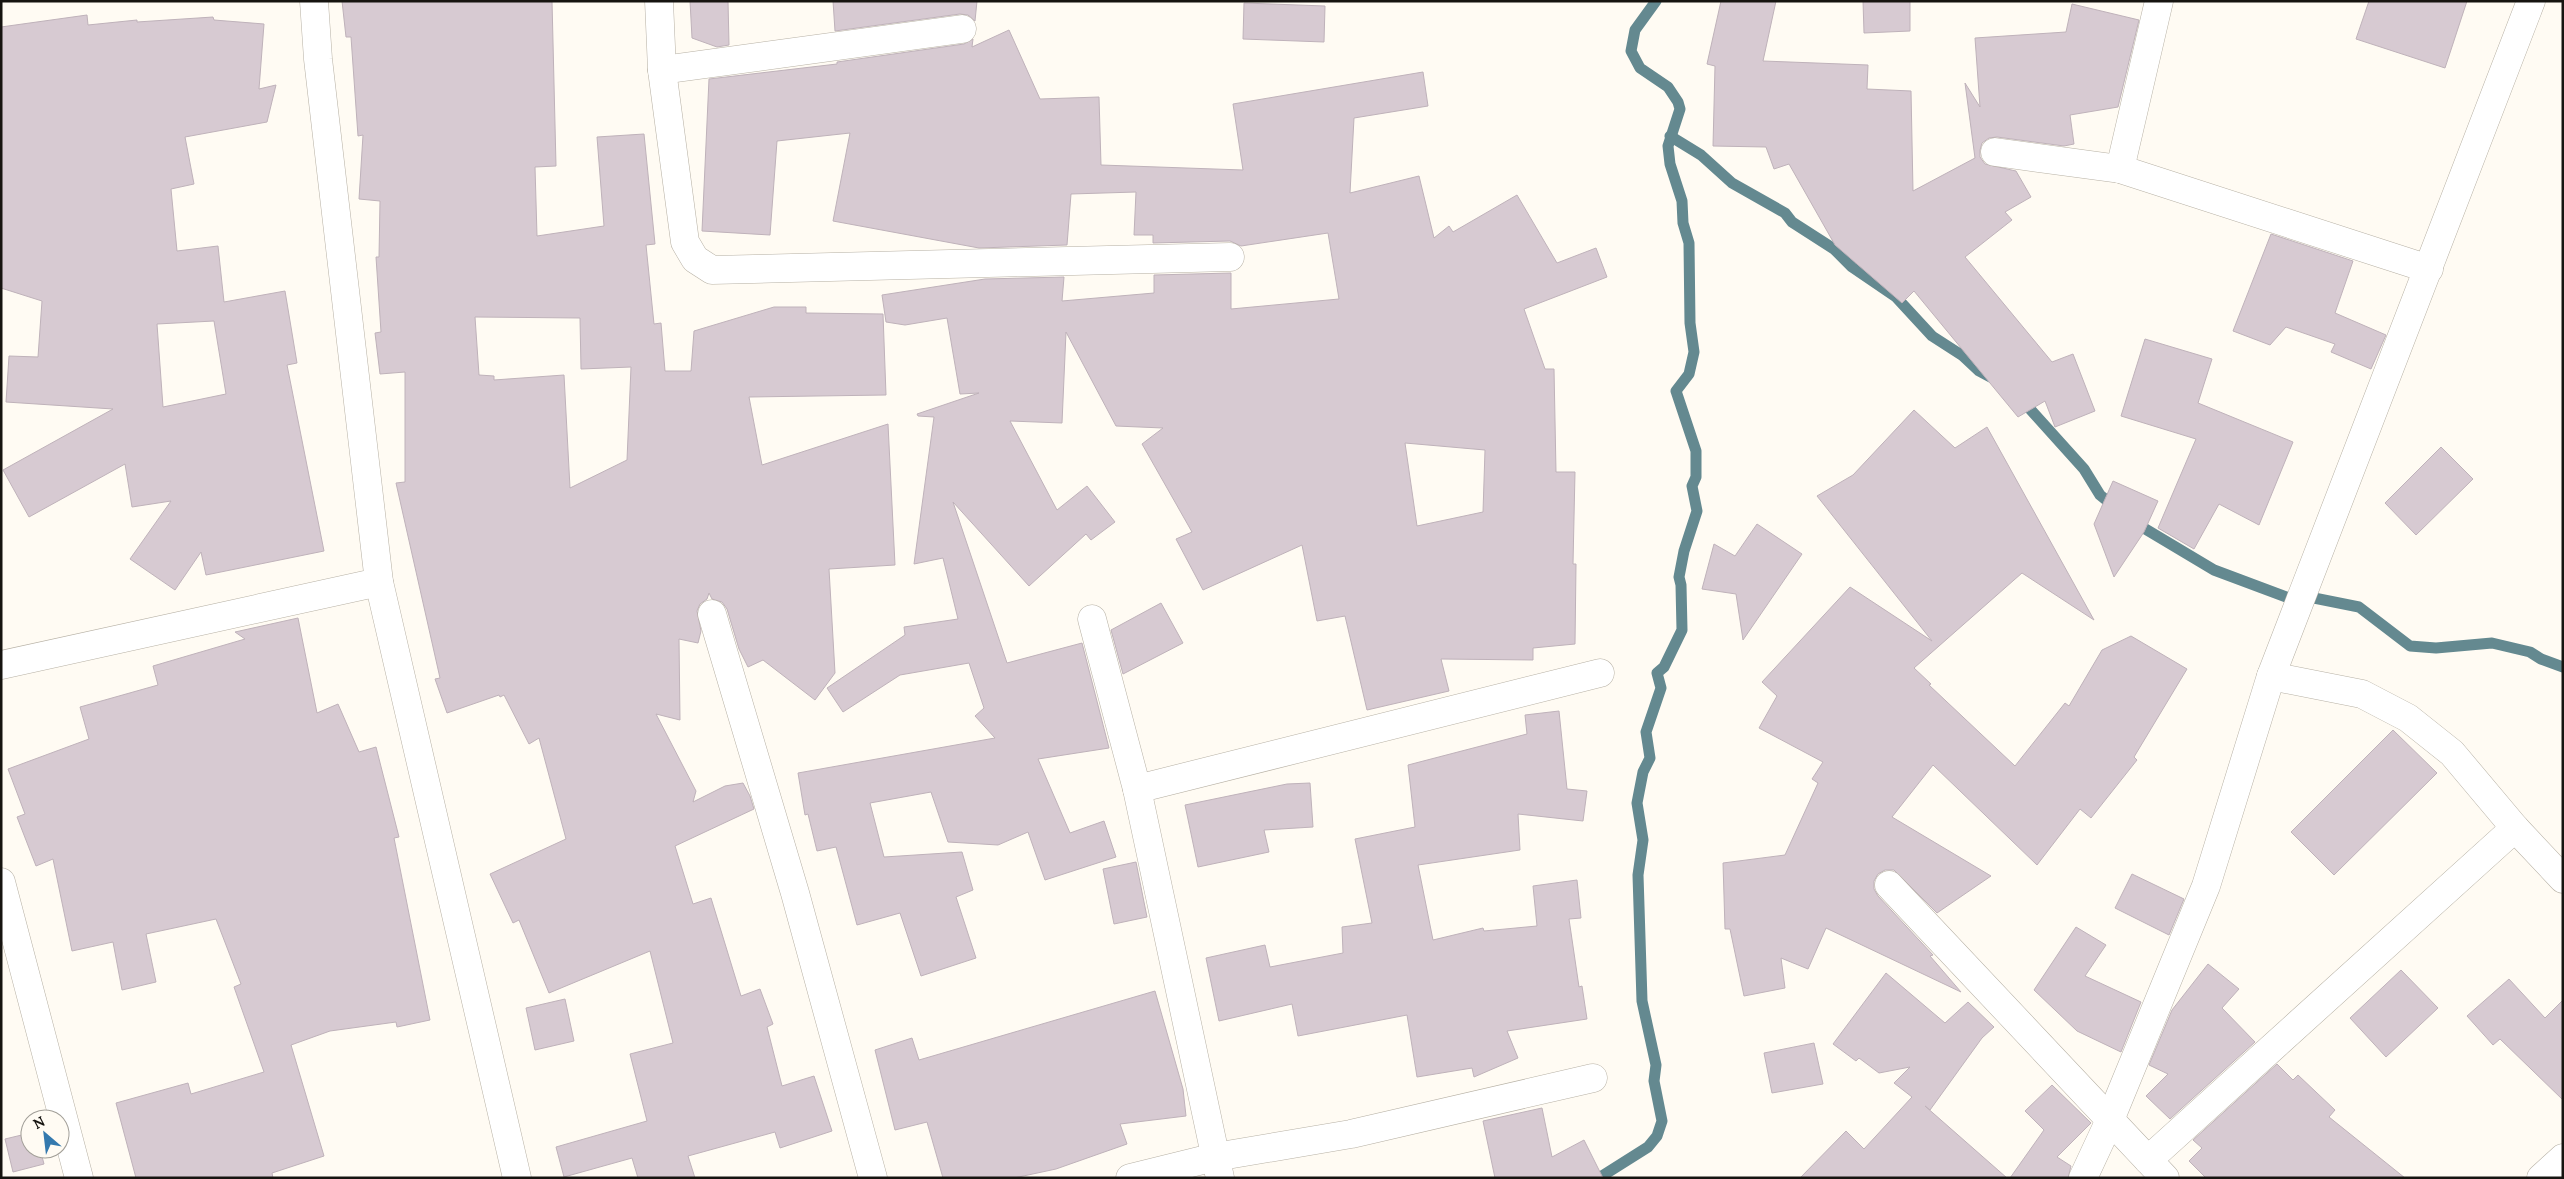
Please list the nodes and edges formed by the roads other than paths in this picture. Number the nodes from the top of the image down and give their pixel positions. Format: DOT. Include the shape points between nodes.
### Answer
graph roads {
  1 [pos="314,1"];
  2 [pos="659,1"];
  3 [pos="2159,1"];
  4 [pos="2531,1"];
  5 [pos="962,29"];
  6 [pos="662,70"];
  7 [pos="1995,152"];
  8 [pos="2120,169"];
  9 [pos="1230,257"];
  10 [pos="2429,269"];
  11 [pos="379,582"];
  12 [pos="712,614"];
  13 [pos="1092,619"];
  14 [pos="1,665"];
  15 [pos="1600,674"];
  16 [pos="2271,676"];
  17 [pos="1137,789"];
  18 [pos="2514,828"];
  19 [pos="2563,879"];
  20 [pos="1,882"];
  21 [pos="1889,885"];
  22 [pos="1593,1078"];
  23 [pos="2110,1120"];
  24 [pos="2563,1158"];
  25 [pos="1218,1167"];
  26 [pos="2156,1169"];
  27 [pos="79,1178"];
  28 [pos="517,1178"];
  29 [pos="873,1178"];
  30 [pos="1130,1178"];
  31 [pos="2083,1178"];
  32 [pos="2542,1178"];
  1 -- 11 [label="street"];
  2 -- 6 [label="street"];
  3 -- 8 [label="street"];
  4 -- 10 [label="street"];
  5 -- 6 [label="street"];
  6 -- 9 [label="street" via="685,242 695,259 712,270"];
  7 -- 8 [label="street"];
  8 -- 10 [label="street"];
  10 -- 16 [label="street"];
  11 -- 14 [label="street"];
  11 -- 28 [label="street"];
  12 -- 29 [label="street" via="795,893"];
  13 -- 17 [label="street"];
  15 -- 17 [label="street"];
  16 -- 18 [label="street" via="2362,694 2408,718 2452,753"];
  16 -- 23 [label="street" via="2206,886"];
  17 -- 25 [label="street"];
  18 -- 19 [label="street"];
  18 -- 26 [label="street"];
  20 -- 27 [label="street"];
  21 -- 23 [label="street"];
  22 -- 25 [label="street"];
  23 -- 26 [label="street"];
  23 -- 31 [label="street"];
  24 -- 32 [label="street"];
  25 -- 30 [label="street"];
}
